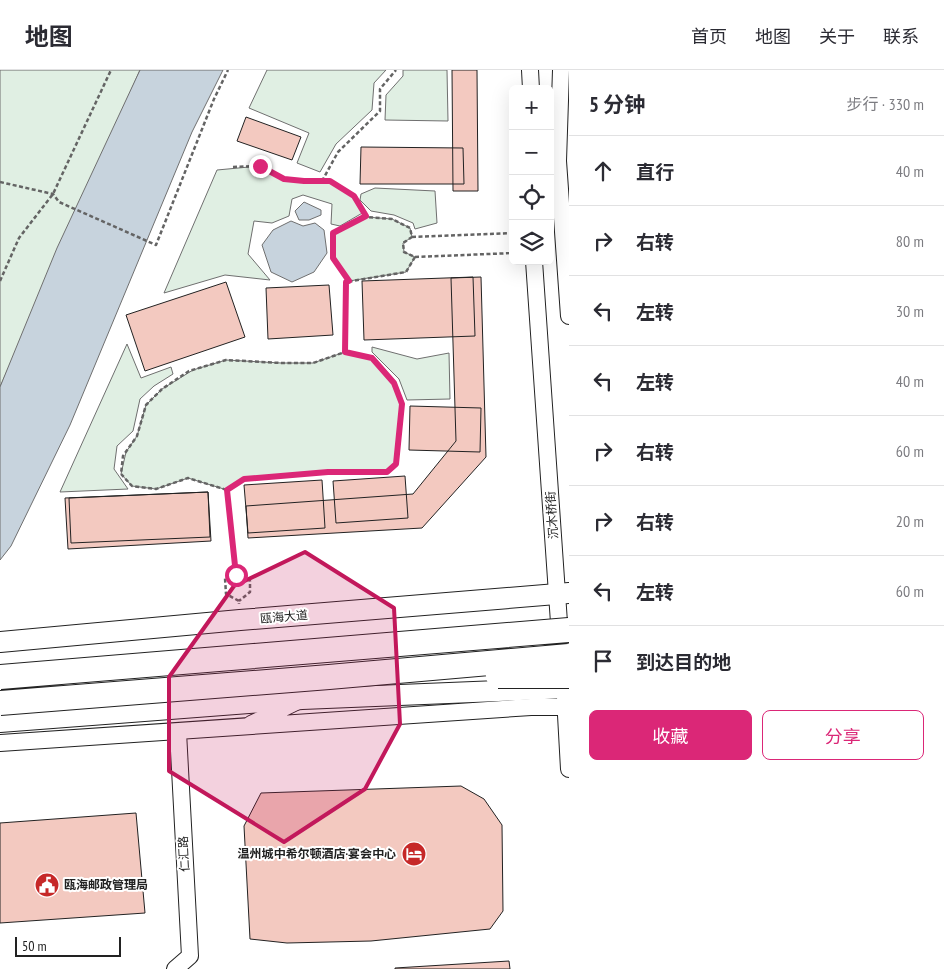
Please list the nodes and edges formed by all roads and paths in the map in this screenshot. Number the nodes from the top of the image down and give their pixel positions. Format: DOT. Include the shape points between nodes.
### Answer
graph roads {
  1 [pos="110,70"];
  2 [pos="228,70"];
  3 [pos="396,70"];
  4 [pos="530,70"];
  5 [pos="561,70"];
  6 [pos="531,85"];
  7 [pos="233,167"];
  8 [pos="322,181"];
  9 [pos="0,182"];
  10 [pos="54,194"];
  11 [pos="560,208"];
  12 [pos="366,216"];
  13 [pos="509,232"];
  14 [pos="412,238"];
  15 [pos="509,253"];
  16 [pos="415,257"];
  17 [pos="534,265"];
  18 [pos="349,281"];
  19 [pos="0,282"];
  20 [pos="569,316"];
  21 [pos="345,352"];
  22 [pos="227,490"];
  23 [pos="236,575"];
  24 [pos="563,594"];
  25 [pos="239,610"];
  26 [pos="569,630"];
  27 [pos="0,642"];
  28 [pos="569,656"];
  29 [pos="329,677"];
  30 [pos="0,678"];
  31 [pos="567,693"];
  32 [pos="302,699"];
  33 [pos="0,703"];
  34 [pos="0,722"];
  35 [pos="245,727"];
  36 [pos="178,732"];
  37 [pos="0,743"];
  38 [pos="569,769"];
  39 [pos="175,969"];
  1 -- 10 [label="path"];
  2 -- 10 [label="path" via="156,245 59,202"];
  3 -- 8 [label="path" via="380,89 380,111 338,152"];
  4 -- 6 [label="street"];
  5 -- 11 [label="street"];
  7 -- 8 [label="path" via="260,166 284,179"];
  8 -- 12 [label="path" via="330,181 354,196"];
  9 -- 10 [label="path"];
  10 -- 19 [label="path" via="19,238"];
  11 -- 20 [label="street"];
  12 -- 14 [label="path" via="392,219 410,228"];
  12 -- 18 [label="path" via="333,233 333,258"];
  13 -- 14 [label="path"];
  14 -- 16 [label="path" via="403,243 404,252"];
  15 -- 16 [label="path"];
  16 -- 18 [label="path" via="406,272"];
  17 -- 24 [label="street, 沉木桥街"];
  18 -- 21 [label="path" via="346,282"];
  21 -- 22 [label="path" via="372,358 394,383 402,404 396,464 387,472 328,472 244,479"];
  21 -- 22 [label="path" via="313,363 226,360 189,371 162,389 146,405 137,436 123,456 121,474 132,486 156,489 188,478"];
  22 -- 23 [label="path"];
  23 -- 25 [label="path" via="225,578 226,594"];
  23 -- 25 [label="path" via="244,575 250,581 250,592"];
  24 -- 25 [label="main road, 瓯海大道"];
  24 -- 31 [label="street, 沉木桥街"];
  25 -- 27 [label="main road, 瓯海大道"];
  26 -- 30 [label="highway, bridge"];
  28 -- 29 [label="highway, bridge"];
  29 -- 31 [label="highway, bridge"];
  29 -- 33 [label="highway, bridge"];
  31 -- 32 [label="main road"];
  31 -- 35 [label="street" via="531,707"];
  31 -- 38 [label="street, 沉木桥街"];
  32 -- 34 [label="main road"];
  32 -- 35 [label="street"];
  35 -- 36 [label="street"];
  36 -- 37 [label="street"];
  36 -- 39 [label="street, 仁汇路" via="190,956"];
}
